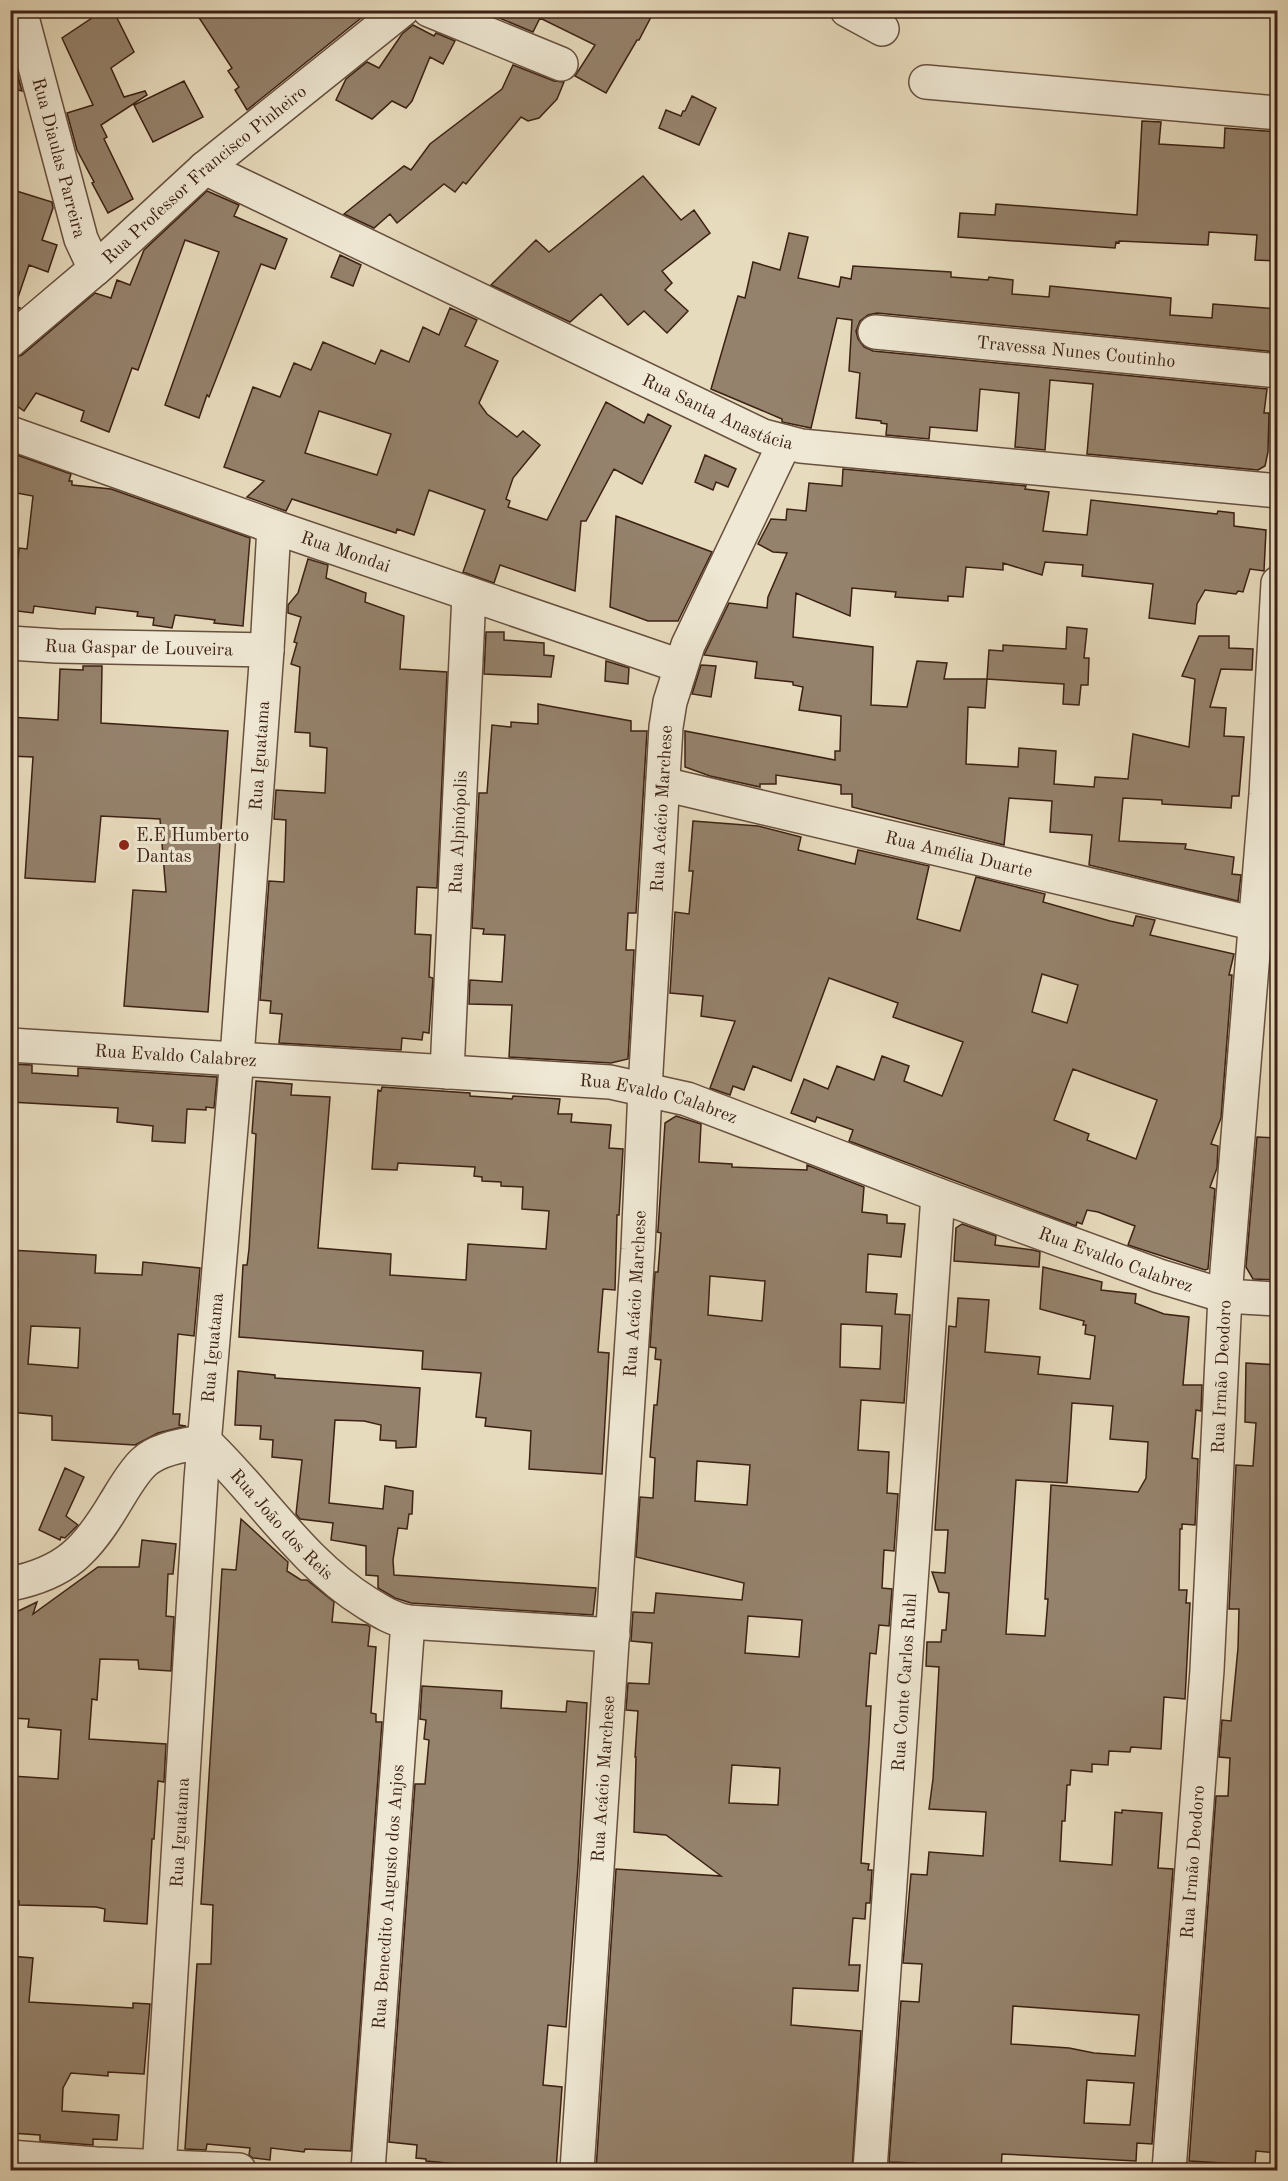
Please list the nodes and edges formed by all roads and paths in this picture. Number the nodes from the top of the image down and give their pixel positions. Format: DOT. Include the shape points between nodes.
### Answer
graph roads {
  1 [pos="20,10"];
  2 [pos="402,10"];
  3 [pos="429,10"];
  4 [pos="847,10"];
  5 [pos="882,29"];
  6 [pos="561,64"];
  7 [pos="926,82"];
  8 [pos="1278,112"];
  9 [pos="205,168"];
  10 [pos="95,268"];
  11 [pos="875,332"];
  12 [pos="10,341"];
  13 [pos="1278,372"];
  14 [pos="10,433"];
  15 [pos="785,442"];
  16 [pos="1278,491"];
  17 [pos="274,527"];
  18 [pos="1278,583"];
  19 [pos="469,594"];
  20 [pos="10,643"];
  21 [pos="267,650"];
  22 [pos="680,666"];
  23 [pos="663,784"];
  24 [pos="1272,795"];
  25 [pos="1256,924"];
  26 [pos="10,1045"];
  27 [pos="237,1057"];
  28 [pos="447,1072"];
  29 [pos="645,1089"];
  30 [pos="938,1195"];
  31 [pos="1225,1296"];
  32 [pos="1278,1299"];
  33 [pos="205,1442"];
  34 [pos="10,1584"];
  35 [pos="408,1622"];
  36 [pos="613,1635"];
  37 [pos="10,2157"];
  38 [pos="159,2169"];
  39 [pos="239,2170"];
  40 [pos="368,2170"];
  41 [pos="577,2170"];
  42 [pos="870,2170"];
  43 [pos="1169,2170"];
  1 -- 10 [label="street, Rua Diaulas Parreira" via="81,239"];
  2 -- 9 [label="street, Rua Professor Francisco Pinheiro"];
  3 -- 6 [label="street"];
  4 -- 5 [label="street"];
  7 -- 8 [label="street"];
  9 -- 10 [label="street, Rua Professor Francisco Pinheiro"];
  9 -- 15 [label="street, Rua Santa Anastácia" via="763,436"];
  10 -- 12 [label="street, Rua Professor Francisco Pinheiro"];
  11 -- 13 [label="street, Travessa Nunes Coutinho"];
  14 -- 17 [label="street, Rua Mondai"];
  15 -- 16 [label="street, Rua Santa Anastácia"];
  15 -- 22 [label="street, Rua Acácio Marchese"];
  17 -- 19 [label="street, Rua Mondai"];
  17 -- 21 [label="street, Rua Iguatama"];
  18 -- 24 [label="street, Rua Irmão Deodoro"];
  19 -- 22 [label="street, Rua Mondai"];
  19 -- 28 [label="street, Rua Alpinópolis"];
  20 -- 21 [label="street, Rua Gaspar de Louveira"];
  21 -- 27 [label="street, Rua Iguatama"];
  22 -- 23 [label="street, Rua Acácio Marchese" via="666,727"];
  23 -- 25 [label="street, Rua Amélia Duarte"];
  23 -- 29 [label="street, Rua Acácio Marchese"];
  24 -- 25 [label="street, Rua Irmão Deodoro"];
  25 -- 31 [label="street, Rua Irmão Deodoro"];
  26 -- 27 [label="street, Rua Evaldo Calabrez"];
  27 -- 28 [label="street, Rua Evaldo Calabrez"];
  27 -- 33 [label="street, Rua Iguatama"];
  28 -- 29 [label="street, Rua Evaldo Calabrez" via="610,1082"];
  29 -- 30 [label="street, Rua Evaldo Calabrez" via="687,1099"];
  29 -- 36 [label="street, Rua Acácio Marchese" via="639,1249"];
  30 -- 31 [label="street, Rua Evaldo Calabrez" via="1159,1276"];
  30 -- 42 [label="street, Rua Conte Carlos Ruhl"];
  31 -- 32 [label="street, Rua Evaldo Calabrez"];
  31 -- 43 [label="street, Rua Irmão Deodoro" via="1207,1670"];
  33 -- 34 [label="street" via="181,1445 145,1461 89,1544 59,1568 35,1579"];
  33 -- 35 [label="street, Rua João dos Reis" via="329,1575 386,1615"];
  33 -- 38 [label="street, Rua Iguatama"];
  35 -- 36 [label="street, Rua João dos Reis"];
  35 -- 40 [label="street, Rua Benecdito Augusto dos Anjos"];
  36 -- 41 [label="street, Rua Acácio Marchese"];
  37 -- 38 [label="street"];
  38 -- 39 [label="street"];
}
